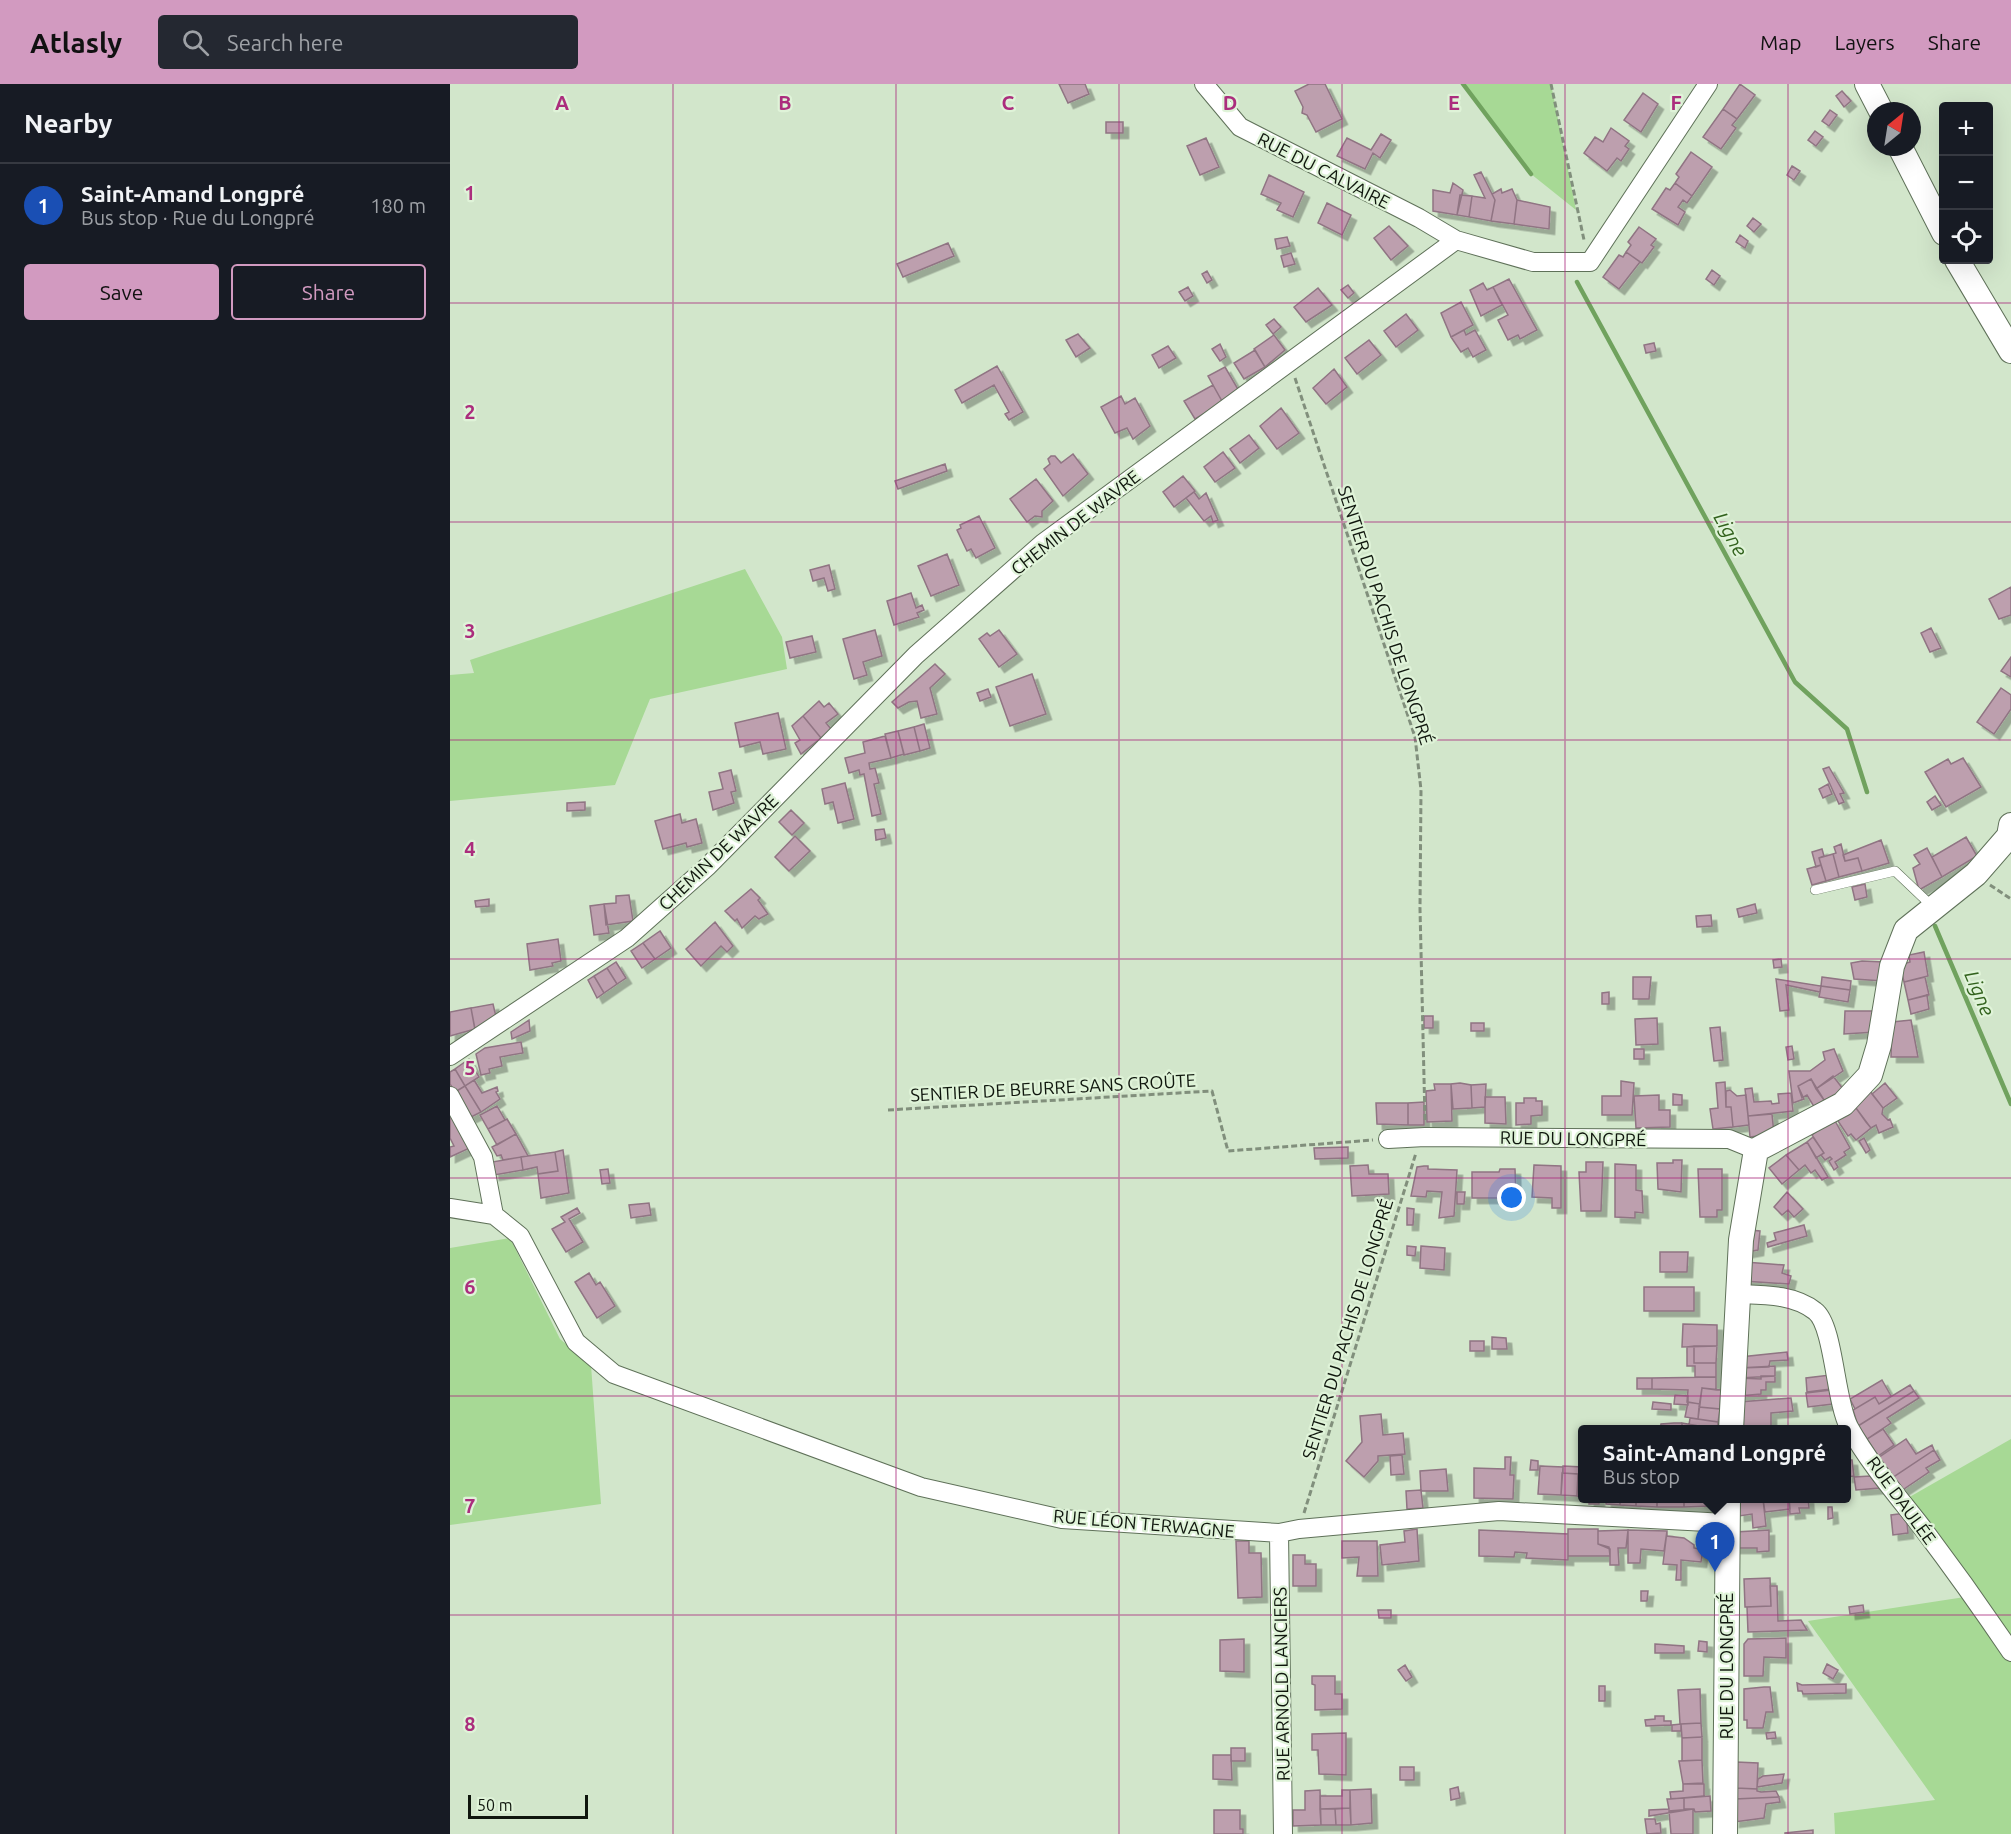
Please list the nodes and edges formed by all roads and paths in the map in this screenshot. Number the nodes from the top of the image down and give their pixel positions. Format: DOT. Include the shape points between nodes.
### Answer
graph roads {
  1 [pos="1204,84"];
  2 [pos="1551,84"];
  3 [pos="1708,84"];
  4 [pos="1867,84"];
  5 [pos="1876,102"];
  6 [pos="1904,156"];
  7 [pos="1939,223"];
  8 [pos="1456,240"];
  9 [pos="1590,262"];
  10 [pos="1959,264"];
  11 [pos="2011,351"];
  12 [pos="1290,360"];
  13 [pos="2011,825"];
  14 [pos="1815,890"];
  15 [pos="1934,908"];
  16 [pos="450,1056"];
  17 [pos="450,1096"];
  18 [pos="888,1110"];
  19 [pos="1423,1137"];
  20 [pos="1388,1139"];
  21 [pos="1756,1150"];
  22 [pos="450,1208"];
  23 [pos="494,1215"];
  24 [pos="1737,1294"];
  25 [pos="1731,1425"];
  26 [pos="1848,1425"];
  27 [pos="1851,1430"];
  28 [pos="1728,1503"];
  29 [pos="1726,1522"];
  30 [pos="1299,1529"];
  31 [pos="1280,1533"];
  32 [pos="2011,1652"];
  33 [pos="1283,1834"];
  34 [pos="1725,1834"];
  1 -- 8 [label="street, RUE DU CALVAIRE" via="1240,127"];
  2 -- 9 [label="path"];
  3 -- 9 [label="street"];
  4 -- 5 [label="street"];
  6 -- 7 [label="street"];
  8 -- 9 [label="street" via="1533,262"];
  8 -- 12 [label="street, CHEMIN DE WAVRE"];
  10 -- 11 [label="street"];
  12 -- 16 [label="street, CHEMIN DE WAVRE" via="1035,550 916,655 708,866 627,938"];
  12 -- 19 [label="path, SENTIER DU PACHIS DE LONGPRÉ" via="1414,737 1422,790"];
  13 -- 15 [label="street" via="2008,836 1976,874"];
  14 -- 15 [label="lane" via="1895,871"];
  15 -- 21 [label="street" via="1906,930 1892,966 1870,1075 1842,1104"];
  17 -- 23 [label="street" via="483,1157"];
  18 -- 20 [label="path, SENTIER DE BEURRE SANS CROÛTE" via="1212,1091 1228,1151"];
  19 -- 20 [label="street, RUE DU LONGPRÉ"];
  19 -- 21 [label="street, RUE DU LONGPRÉ" via="1729,1139"];
  19 -- 30 [label="path, SENTIER DU PACHIS DE LONGPRÉ"];
  21 -- 24 [label="street"];
  22 -- 23 [label="street, RUE LÉON TERWAGNE"];
  23 -- 31 [label="street, RUE LÉON TERWAGNE" via="520,1236 576,1342 614,1374 921,1488 1062,1519"];
  24 -- 25 [label="street"];
  24 -- 26 [label="street, RUE DAULÉE" via="1772,1295 1817,1311 1828,1330 1834,1375"];
  27 -- 32 [label="street, RUE DAULÉE" via="1894,1495 1921,1526"];
  28 -- 29 [label="street, RUE DU LONGPRÉ"];
  29 -- 30 [label="street, RUE LÉON TERWAGNE" via="1499,1511"];
  29 -- 34 [label="street, RUE DU LONGPRÉ"];
  30 -- 31 [label="street, RUE LÉON TERWAGNE"];
  31 -- 33 [label="street, RUE ARNOLD LANCIERS"];
}
